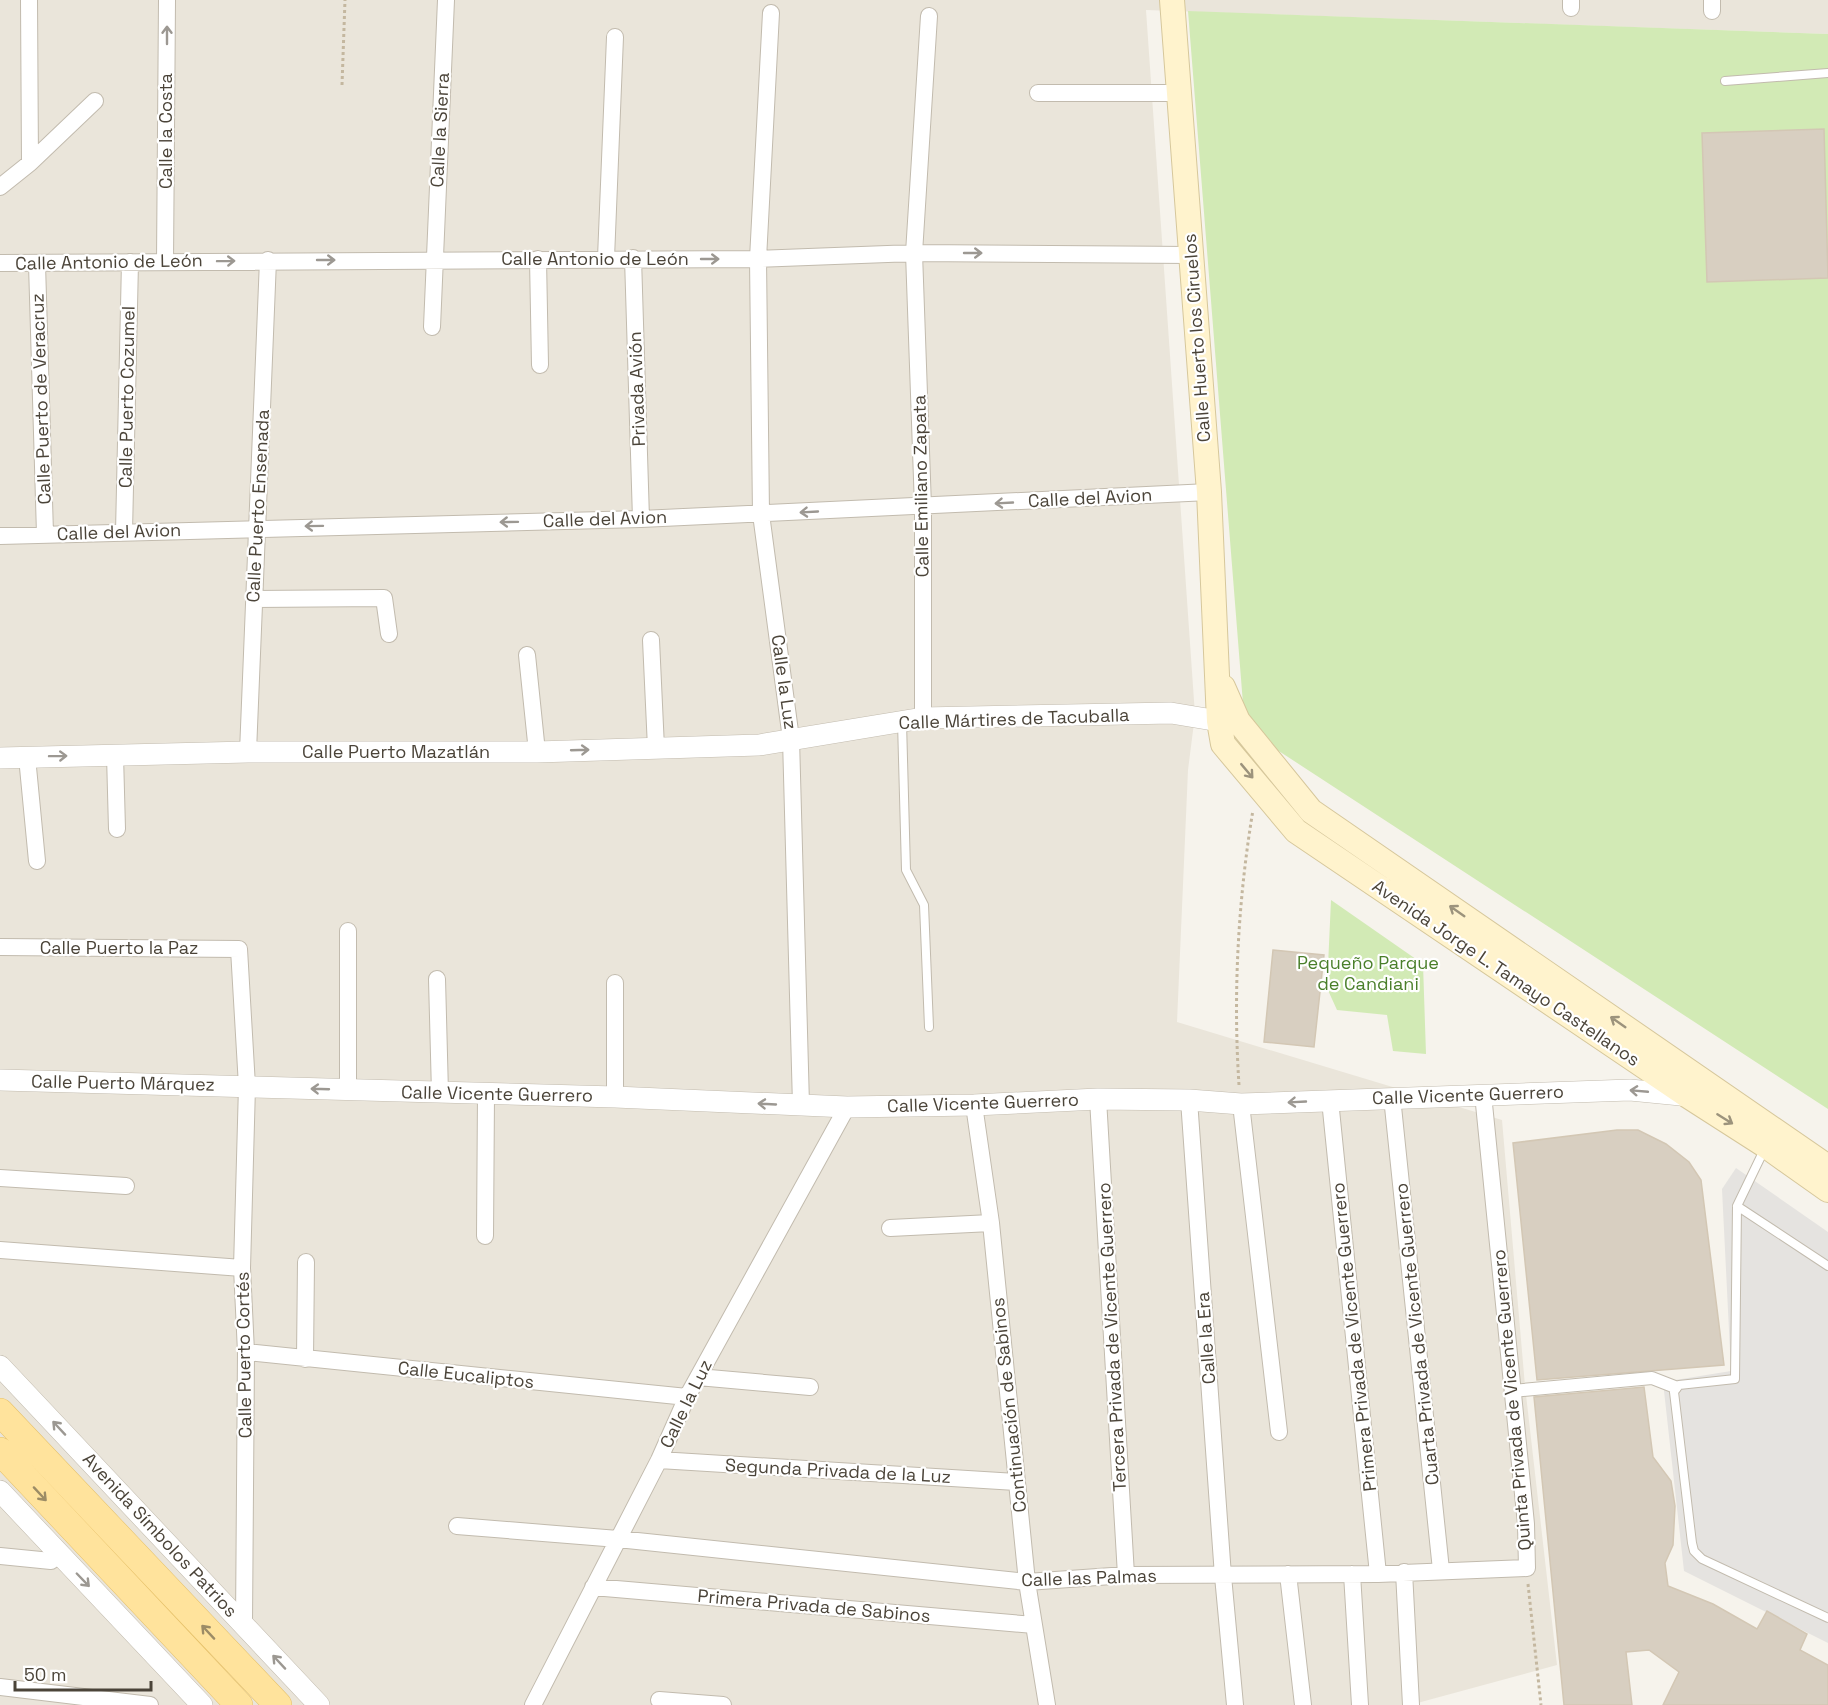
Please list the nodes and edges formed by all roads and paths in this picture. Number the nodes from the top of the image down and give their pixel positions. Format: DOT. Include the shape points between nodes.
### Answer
graph roads {
  1 [pos="29,0"];
  2 [pos="167,0"];
  3 [pos="345,0"];
  4 [pos="446,0"];
  5 [pos="1172,0"];
  6 [pos="771,13"];
  7 [pos="929,16"];
  8 [pos="615,37"];
  9 [pos="1828,73"];
  10 [pos="1725,81"];
  11 [pos="342,85"];
  12 [pos="1038,93"];
  13 [pos="1179,93"];
  14 [pos="94,100"];
  15 [pos="30,163"];
  16 [pos="0,187"];
  17 [pos="914,253"];
  18 [pos="1191,255"];
  19 [pos="606,258"];
  20 [pos="633,258"];
  21 [pos="538,259"];
  22 [pos="758,259"];
  23 [pos="268,260"];
  24 [pos="434,261"];
  25 [pos="130,262"];
  26 [pos="165,262"];
  27 [pos="0,263"];
  28 [pos="37,264"];
  29 [pos="432,327"];
  30 [pos="540,365"];
  31 [pos="1209,492"];
  32 [pos="923,507"];
  33 [pos="761,514"];
  34 [pos="641,519"];
  35 [pos="258,528"];
  36 [pos="124,532"];
  37 [pos="45,534"];
  38 [pos="0,536"];
  39 [pos="254,599"];
  40 [pos="389,634"];
  41 [pos="651,640"];
  42 [pos="527,655"];
  43 [pos="923,718"];
  44 [pos="902,721"];
  45 [pos="1228,721"];
  46 [pos="792,739"];
  47 [pos="656,748"];
  48 [pos="248,752"];
  49 [pos="537,752"];
  50 [pos="115,754"];
  51 [pos="27,757"];
  52 [pos="0,758"];
  53 [pos="1257,784"];
  54 [pos="117,829"];
  55 [pos="37,861"];
  56 [pos="348,931"];
  57 [pos="1474,937"];
  58 [pos="0,947"];
  59 [pos="239,949"];
  60 [pos="437,979"];
  61 [pos="615,983"];
  62 [pos="929,1027"];
  63 [pos="0,1080"];
  64 [pos="246,1086"];
  65 [pos="348,1090"];
  66 [pos="1718,1091"];
  67 [pos="440,1093"];
  68 [pos="1484,1094"];
  69 [pos="486,1095"];
  70 [pos="1688,1096"];
  71 [pos="615,1097"];
  72 [pos="1392,1097"];
  73 [pos="1098,1099"];
  74 [pos="1189,1100"];
  75 [pos="1330,1100"];
  76 [pos="1241,1104"];
  77 [pos="974,1105"];
  78 [pos="801,1106"];
  79 [pos="846,1107"];
  80 [pos="1770,1137"];
  81 [pos="1828,1167"];
  82 [pos="0,1178"];
  83 [pos="126,1186"];
  84 [pos="1828,1190"];
  85 [pos="1737,1206"];
  86 [pos="991,1223"];
  87 [pos="890,1228"];
  88 [pos="485,1236"];
  89 [pos="0,1250"];
  90 [pos="306,1262"];
  91 [pos="1828,1266"];
  92 [pos="242,1268"];
  93 [pos="246,1352"];
  94 [pos="305,1359"];
  95 [pos="0,1366"];
  96 [pos="698,1377"];
  97 [pos="810,1387"];
  98 [pos="1675,1387"];
  99 [pos="1512,1391"];
  100 [pos="687,1397"];
  101 [pos="0,1412"];
  102 [pos="1279,1432"];
  103 [pos="0,1451"];
  104 [pos="659,1460"];
  105 [pos="1016,1482"];
  106 [pos="0,1491"];
  107 [pos="457,1526"];
  108 [pos="618,1539"];
  109 [pos="58,1554"];
  110 [pos="0,1556"];
  111 [pos="1527,1568"];
  112 [pos="1442,1570"];
  113 [pos="1404,1572"];
  114 [pos="1288,1574"];
  115 [pos="1352,1574"];
  116 [pos="1378,1574"];
  117 [pos="1126,1575"];
  118 [pos="1223,1576"];
  119 [pos="1027,1582"];
  120 [pos="593,1587"];
  121 [pos="1828,1618"];
  122 [pos="244,1624"];
  123 [pos="1034,1625"];
  124 [pos="0,1687"];
  125 [pos="659,1700"];
  126 [pos="199,1704"];
  127 [pos="150,1705"];
  128 [pos="239,1705"];
  129 [pos="278,1705"];
  130 [pos="319,1705"];
  131 [pos="533,1705"];
  132 [pos="723,1705"];
  133 [pos="1047,1705"];
  134 [pos="1235,1705"];
  135 [pos="1303,1705"];
  136 [pos="1360,1705"];
  137 [pos="1411,1705"];
  138 [pos="1541,1705"];
  1 -- 15 [label="street"];
  26 -- 2 [label="street, Calle la Costa, one-way"];
  3 -- 11 [label="path"];
  4 -- 24 [label="street, Calle la Sierra"];
  5 -- 13 [label="main road, Calle Huerto los Ciruelos"];
  6 -- 22 [label="street, Calle la Luz"];
  7 -- 17 [label="street, Calle Emiliano Zapata"];
  8 -- 19 [label="street"];
  9 -- 10 [label="lane"];
  12 -- 13 [label="street"];
  13 -- 18 [label="main road, Calle Huerto los Ciruelos"];
  14 -- 15 [label="street"];
  15 -- 16 [label="street"];
  17 -- 18 [label="street, Calle Antonio de León, one-way"];
  17 -- 22 [label="street, Calle Antonio de León"];
  17 -- 32 [label="street, Calle Emiliano Zapata"];
  18 -- 31 [label="main road, Calle Huerto los Ciruelos"];
  19 -- 20 [label="street, Calle Antonio de León"];
  19 -- 21 [label="street, Calle Antonio de León"];
  20 -- 22 [label="street, Calle Antonio de León, one-way"];
  20 -- 34 [label="street, Privada Avión"];
  21 -- 24 [label="street, Calle Antonio de León"];
  21 -- 30 [label="street"];
  22 -- 33 [label="street, Calle la Luz"];
  23 -- 24 [label="street, Calle Antonio de León, one-way"];
  26 -- 23 [label="street, Calle Antonio de León, one-way"];
  23 -- 35 [label="street, Calle Puerto Ensenada"];
  24 -- 29 [label="street, Calle la Sierra"];
  25 -- 26 [label="street, Calle Antonio de León"];
  25 -- 28 [label="street, Calle Antonio de León"];
  25 -- 36 [label="street, Calle Puerto Cozumel"];
  27 -- 28 [label="street, Calle Antonio de León"];
  28 -- 37 [label="street, Calle Puerto de Veracruz"];
  31 -- 32 [label="street, Calle del Avion, one-way"];
  31 -- 45 [label="main road, Calle Huerto los Ciruelos" via="1218,677"];
  32 -- 33 [label="street, Calle del Avion, one-way"];
  32 -- 43 [label="street, Calle Emiliano Zapata"];
  33 -- 34 [label="street, Calle del Avion"];
  33 -- 46 [label="street, Calle la Luz"];
  34 -- 35 [label="street, Calle del Avion, one-way"];
  35 -- 36 [label="street, Calle del Avion"];
  35 -- 39 [label="street, Calle Puerto Ensenada"];
  36 -- 37 [label="street, Calle del Avion"];
  37 -- 38 [label="street, Calle del Avion"];
  39 -- 40 [label="street" via="384,598"];
  39 -- 48 [label="street, Calle Puerto Ensenada"];
  41 -- 47 [label="street"];
  42 -- 49 [label="street"];
  43 -- 44 [label="street, Calle Mártires de Tacuballa"];
  43 -- 45 [label="street, Calle Mártires de Tacuballa" via="1171,713"];
  44 -- 46 [label="street, Calle Mártires de Tacuballa"];
  44 -- 62 [label="lane" via="906,870 924,905"];
  45 -- 53 [label="main road, Avenida Jorge L. Tamayo Castellanos, one-way" via="1223,744"];
  57 -- 45 [label="main road, Avenida Jorge L. Tamayo Castellanos, one-way" via="1311,811"];
  46 -- 47 [label="street, Calle Puerto Mazatlán" via="759,745"];
  46 -- 78 [label="street, Calle la Luz"];
  49 -- 47 [label="street, Calle Puerto Mazatlán, one-way"];
  48 -- 49 [label="street, Calle Puerto Mazatlán"];
  48 -- 50 [label="street, Calle Puerto Mazatlán"];
  51 -- 50 [label="street, Calle Puerto Mazatlán, one-way"];
  50 -- 54 [label="street"];
  51 -- 52 [label="street, Calle Puerto Mazatlán"];
  51 -- 55 [label="street"];
  53 -- 57 [label="main road, Avenida Jorge L. Tamayo Castellanos" via="1296,831"];
  53 -- 76 [label="path" via="1244,862 1235,1022"];
  56 -- 65 [label="street"];
  66 -- 57 [label="main road, Avenida Jorge L. Tamayo Castellanos, one-way"];
  57 -- 70 [label="main road, Avenida Jorge L. Tamayo Castellanos"];
  58 -- 59 [label="street, Calle Puerto la Paz"];
  59 -- 64 [label="street, Calle Puerto Cortés"];
  60 -- 67 [label="street"];
  61 -- 71 [label="street"];
  63 -- 64 [label="street, Calle Puerto Márquez"];
  65 -- 64 [label="street, Calle Vicente Guerrero, one-way"];
  64 -- 92 [label="street, Calle Puerto Cortés"];
  65 -- 67 [label="street, Calle Vicente Guerrero"];
  66 -- 70 [label="street, Calle Vicente Guerrero"];
  66 -- 80 [label="main road, Avenida Jorge L. Tamayo Castellanos"];
  67 -- 69 [label="street, Calle Vicente Guerrero"];
  70 -- 68 [label="street, Calle Vicente Guerrero, one-way" via="1630,1090"];
  68 -- 72 [label="street, Calle Vicente Guerrero"];
  68 -- 99 [label="street, Quinta Privada de Vicente Guerrero"];
  69 -- 71 [label="street, Calle Vicente Guerrero"];
  69 -- 88 [label="street"];
  70 -- 80 [label="main road, Avenida Jorge L. Tamayo Castellanos, one-way"];
  78 -- 71 [label="street, Calle Vicente Guerrero, one-way"];
  72 -- 75 [label="street, Calle Vicente Guerrero"];
  72 -- 112 [label="street, Cuarta Privada de Vicente Guerrero"];
  73 -- 74 [label="street, Calle Vicente Guerrero"];
  73 -- 77 [label="street, Calle Vicente Guerrero"];
  73 -- 117 [label="street, Tercera Privada de Vicente Guerrero"];
  74 -- 76 [label="street, Calle Vicente Guerrero"];
  74 -- 118 [label="street, Calle la Era"];
  75 -- 76 [label="street, Calle Vicente Guerrero, one-way"];
  75 -- 116 [label="street, Primera Privada de Vicente Guerrero"];
  76 -- 102 [label="street"];
  77 -- 79 [label="street, Calle Vicente Guerrero"];
  77 -- 86 [label="street, Continuación de Sabinos"];
  78 -- 79 [label="street, Calle Vicente Guerrero"];
  79 -- 96 [label="street, Calle la Luz"];
  80 -- 81 [label="main road, Avenida Jorge L. Tamayo Castellanos"];
  80 -- 84 [label="main road, Avenida Jorge L. Tamayo Castellanos"];
  80 -- 85 [label="lane"];
  82 -- 83 [label="street"];
  85 -- 91 [label="lane"];
  85 -- 98 [label="lane" via="1735,1379"];
  86 -- 87 [label="street"];
  86 -- 105 [label="street, Continuación de Sabinos"];
  89 -- 92 [label="street"];
  90 -- 94 [label="street"];
  92 -- 93 [label="street, Calle Puerto Cortés"];
  93 -- 94 [label="street, Calle Eucaliptos"];
  93 -- 122 [label="street, Calle Puerto Cortés"];
  94 -- 100 [label="street, Calle Eucaliptos"];
  122 -- 95 [label="street, Avenida Símbolos Patrios, one-way"];
  96 -- 97 [label="street"];
  96 -- 100 [label="street, Calle la Luz"];
  98 -- 99 [label="street" via="1652,1378"];
  98 -- 121 [label="lane" via="1694,1551 1702,1559"];
  99 -- 111 [label="street, Quinta Privada de Vicente Guerrero"];
  100 -- 104 [label="street, Calle la Luz"];
  129 -- 101 [label="main road, Avenida Símbolos Patrios, one-way"];
  103 -- 128 [label="main road, one-way"];
  104 -- 105 [label="street, Segunda Privada de la Luz"];
  104 -- 108 [label="street, Calle la Luz"];
  105 -- 119 [label="street, Continuación de Sabinos"];
  106 -- 109 [label="street"];
  107 -- 108 [label="street, Calle las Palmas"];
  108 -- 119 [label="street, Calle las Palmas"];
  108 -- 120 [label="street, Calle la Luz"];
  109 -- 110 [label="street" via="51,1561"];
  109 -- 126 [label="street, one-way"];
  111 -- 112 [label="street, Calle las Palmas"];
  111 -- 138 [label="path, Quinta Privada de Vicente Guerrero"];
  112 -- 113 [label="street, Calle las Palmas"];
  113 -- 116 [label="street, Calle las Palmas"];
  113 -- 137 [label="street"];
  114 -- 115 [label="street, Calle las Palmas"];
  114 -- 118 [label="street, Calle las Palmas"];
  114 -- 135 [label="street"];
  115 -- 116 [label="street, Calle las Palmas"];
  115 -- 136 [label="street"];
  117 -- 118 [label="street, Calle las Palmas"];
  117 -- 119 [label="street, Calle las Palmas"];
  118 -- 134 [label="street, Calle la Era"];
  119 -- 123 [label="street, Continuación de Sabinos"];
  120 -- 123 [label="street, Primera Privada de Sabinos"];
  120 -- 131 [label="street, Calle la Luz"];
  130 -- 122 [label="street, Avenida Símbolos Patrios, one-way"];
  123 -- 133 [label="street, Continuación de Sabinos"];
  124 -- 127 [label="street"];
  125 -- 132 [label="street"];
}
